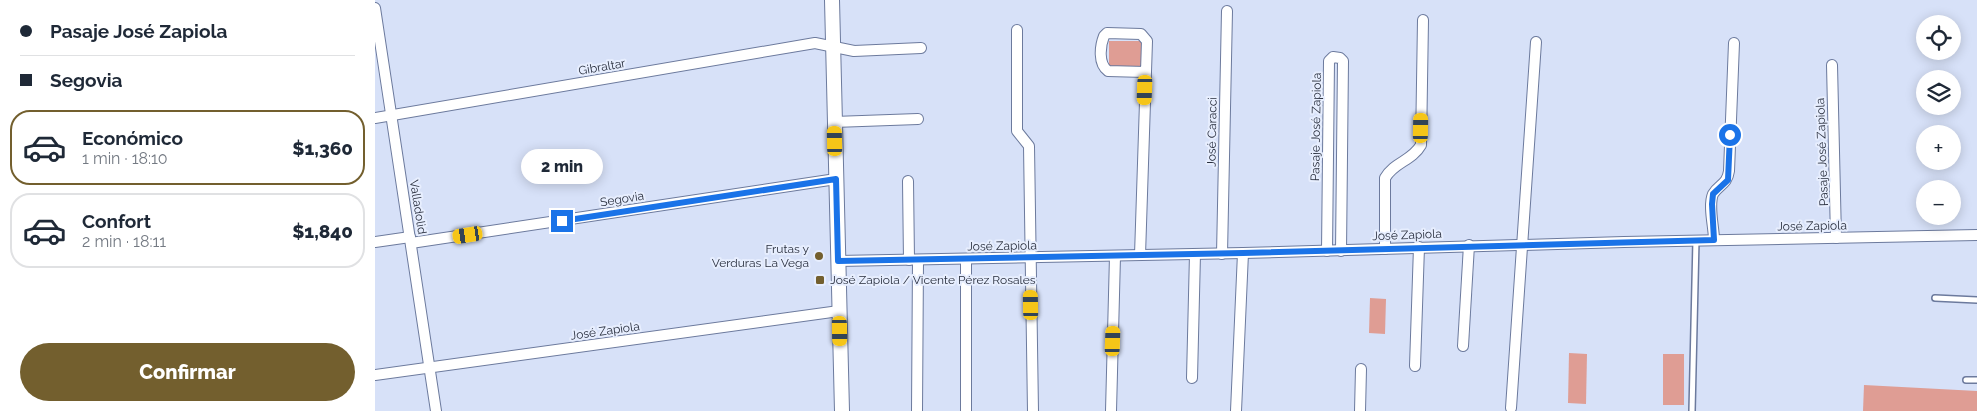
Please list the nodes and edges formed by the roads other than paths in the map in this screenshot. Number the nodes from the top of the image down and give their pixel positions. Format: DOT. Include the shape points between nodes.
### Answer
graph roads {
  1 [pos="832,0"];
  2 [pos="375,8"];
  3 [pos="1227,11"];
  4 [pos="1423,20"];
  5 [pos="1017,30"];
  6 [pos="1536,42"];
  7 [pos="1734,43"];
  8 [pos="833,46"];
  9 [pos="921,48"];
  10 [pos="1832,65"];
  11 [pos="1145,72"];
  12 [pos="391,115"];
  13 [pos="375,118"];
  14 [pos="918,119"];
  15 [pos="835,122"];
  16 [pos="836,179"];
  17 [pos="908,180"];
  18 [pos="1977,235"];
  19 [pos="1836,238"];
  20 [pos="410,240"];
  21 [pos="1696,240"];
  22 [pos="1714,240"];
  23 [pos="375,242"];
  24 [pos="1522,244"];
  25 [pos="1469,245"];
  26 [pos="1419,247"];
  27 [pos="1385,249"];
  28 [pos="1327,251"];
  29 [pos="1341,251"];
  30 [pos="1243,253"];
  31 [pos="1195,254"];
  32 [pos="1222,254"];
  33 [pos="1140,255"];
  34 [pos="1115,256"];
  35 [pos="1031,258"];
  36 [pos="966,259"];
  37 [pos="914,260"];
  38 [pos="838,261"];
  39 [pos="1935,298"];
  40 [pos="1977,300"];
  41 [pos="839,311"];
  42 [pos="1463,346"];
  43 [pos="1415,366"];
  44 [pos="430,367"];
  45 [pos="1361,370"];
  46 [pos="375,375"];
  47 [pos="1192,378"];
  48 [pos="1966,380"];
  49 [pos="1977,380"];
  50 [pos="1511,408"];
  51 [pos="437,411"];
  52 [pos="841,411"];
  53 [pos="917,411"];
  54 [pos="966,411"];
  55 [pos="1033,411"];
  56 [pos="1111,411"];
  57 [pos="1236,411"];
  58 [pos="1360,411"];
  59 [pos="1691,411"];
  1 -- 8 [label="street"];
  2 -- 12 [label="street, Valladolid"];
  3 -- 32 [label="street, José Caracci"];
  4 -- 27 [label="street" via="1421,145 1417,153 1391,168 1385,178"];
  5 -- 35 [label="street" via="1017,131 1029,146"];
  6 -- 24 [label="street"];
  7 -- 22 [label="street" via="1729,172 1728,180 1713,194"];
  8 -- 9 [label="street, Gibraltar" via="854,50"];
  8 -- 12 [label="street, Gibraltar" via="815,43"];
  8 -- 15 [label="street"];
  10 -- 19 [label="street, Pasaje José Zapiola"];
  11 -- 11 [label="street" via="1108,71 1103,68 1104,36 1107,33 1145,36"];
  11 -- 33 [label="street"];
  12 -- 13 [label="street, Gibraltar"];
  12 -- 20 [label="street, Valladolid"];
  14 -- 15 [label="street"];
  15 -- 16 [label="street"];
  16 -- 20 [label="street, Segovia"];
  16 -- 38 [label="street"];
  17 -- 37 [label="street"];
  18 -- 19 [label="street, José Zapiola"];
  19 -- 22 [label="street, José Zapiola"];
  20 -- 23 [label="street, Segovia"];
  20 -- 44 [label="street, Valladolid"];
  21 -- 22 [label="street, José Zapiola"];
  21 -- 24 [label="street, José Zapiola"];
  21 -- 59 [label="lane"];
  24 -- 25 [label="street, José Zapiola"];
  24 -- 50 [label="street"];
  25 -- 26 [label="street, José Zapiola"];
  25 -- 42 [label="street"];
  26 -- 27 [label="street, José Zapiola"];
  26 -- 43 [label="street"];
  27 -- 29 [label="street, José Zapiola"];
  28 -- 29 [label="street, José Zapiola"];
  28 -- 29 [label="street, Pasaje José Zapiola" via="1329,61 1333,57 1343,61"];
  28 -- 30 [label="street, José Zapiola"];
  30 -- 32 [label="street, José Zapiola"];
  30 -- 57 [label="street"];
  31 -- 32 [label="street, José Zapiola"];
  31 -- 33 [label="street, José Zapiola"];
  31 -- 47 [label="street"];
  33 -- 34 [label="street, José Zapiola"];
  34 -- 35 [label="street, José Zapiola"];
  34 -- 56 [label="street"];
  35 -- 36 [label="street, José Zapiola"];
  35 -- 55 [label="street"];
  36 -- 37 [label="street, José Zapiola"];
  36 -- 54 [label="street"];
  37 -- 38 [label="street, José Zapiola"];
  37 -- 53 [label="street"];
  38 -- 41 [label="street"];
  39 -- 40 [label="lane"];
  41 -- 44 [label="street, José Zapiola"];
  41 -- 52 [label="street"];
  44 -- 46 [label="street, José Zapiola"];
  44 -- 51 [label="street, Valladolid"];
  45 -- 58 [label="street"];
  48 -- 49 [label="lane"];
}
